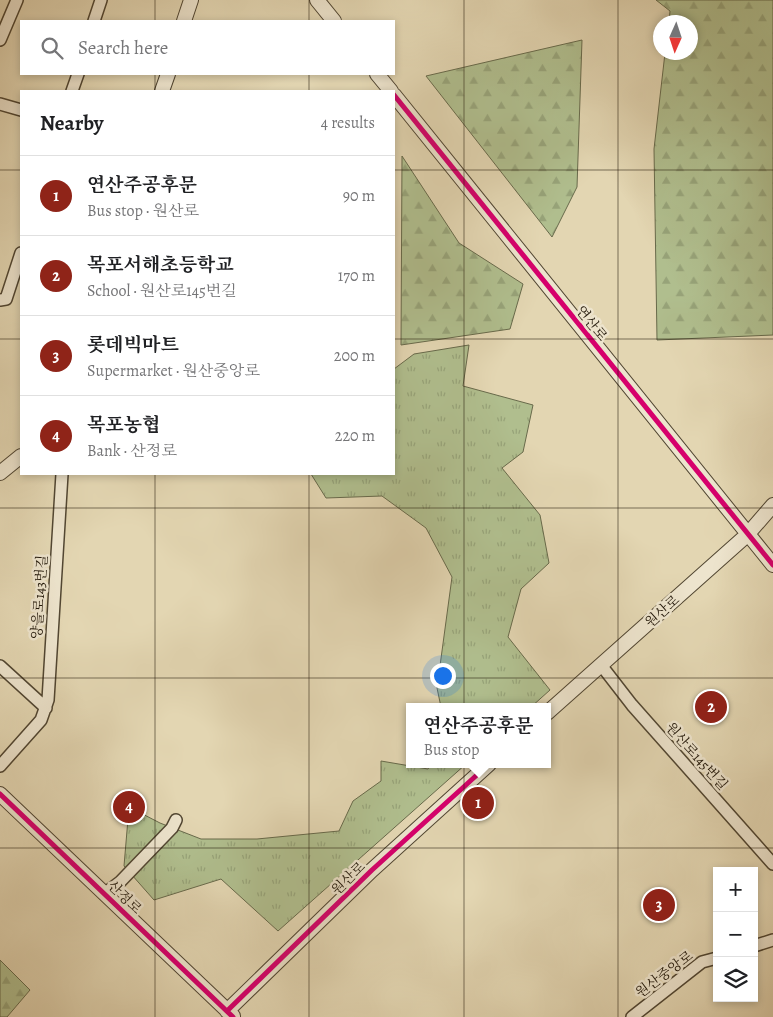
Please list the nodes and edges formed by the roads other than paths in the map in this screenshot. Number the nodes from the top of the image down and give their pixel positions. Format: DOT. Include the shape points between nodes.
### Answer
graph roads {
  1 [pos="17,0"];
  2 [pos="101,0"];
  3 [pos="191,0"];
  4 [pos="317,0"];
  5 [pos="94,20"];
  6 [pos="184,20"];
  7 [pos="333,20"];
  8 [pos="0,40"];
  9 [pos="78,75"];
  10 [pos="168,75"];
  11 [pos="377,75"];
  12 [pos="72,90"];
  13 [pos="162,90"];
  14 [pos="390,90"];
  15 [pos="395,96"];
  16 [pos="0,104"];
  17 [pos="20,110"];
  18 [pos="20,256"];
  19 [pos="0,300"];
  20 [pos="20,457"];
  21 [pos="0,473"];
  22 [pos="62,475"];
  23 [pos="773,505"];
  24 [pos="747,535"];
  25 [pos="773,565"];
  26 [pos="601,665"];
  27 [pos="0,666"];
  28 [pos="46,708"];
  29 [pos="551,709"];
  30 [pos="0,766"];
  31 [pos="485,768"];
  32 [pos="0,794"];
  33 [pos="176,820"];
  34 [pos="773,864"];
  35 [pos="104,894"];
  36 [pos="773,940"];
  37 [pos="758,945"];
  38 [pos="713,959"];
  39 [pos="230,1014"];
  40 [pos="632,1017"];
  1 -- 8 [label="street"];
  2 -- 5 [label="street"];
  3 -- 6 [label="street"];
  4 -- 7 [label="street"];
  9 -- 12 [label="street"];
  10 -- 13 [label="street"];
  11 -- 14 [label="street"];
  15 -- 24 [label="street, 연산로"];
  16 -- 17 [label="street"];
  18 -- 19 [label="street" via="6,299"];
  20 -- 21 [label="street"];
  22 -- 28 [label="street, 양을로143번길"];
  23 -- 24 [label="street, 원산로"];
  24 -- 25 [label="street, 연산로"];
  24 -- 26 [label="street, 원산로"];
  26 -- 29 [label="street, 원산로"];
  26 -- 34 [label="street, 원산로145번길" via="632,705"];
  27 -- 28 [label="street"];
  28 -- 30 [label="street, 양을로143번길" via="41,720"];
  31 -- 39 [label="street, 원산로" via="372,870"];
  32 -- 35 [label="street, 산정로"];
  33 -- 35 [label="street" via="172,828"];
  35 -- 39 [label="street, 산정로"];
  36 -- 37 [label="street"];
  38 -- 40 [label="street, 원산중앙로" via="702,962"];
}
